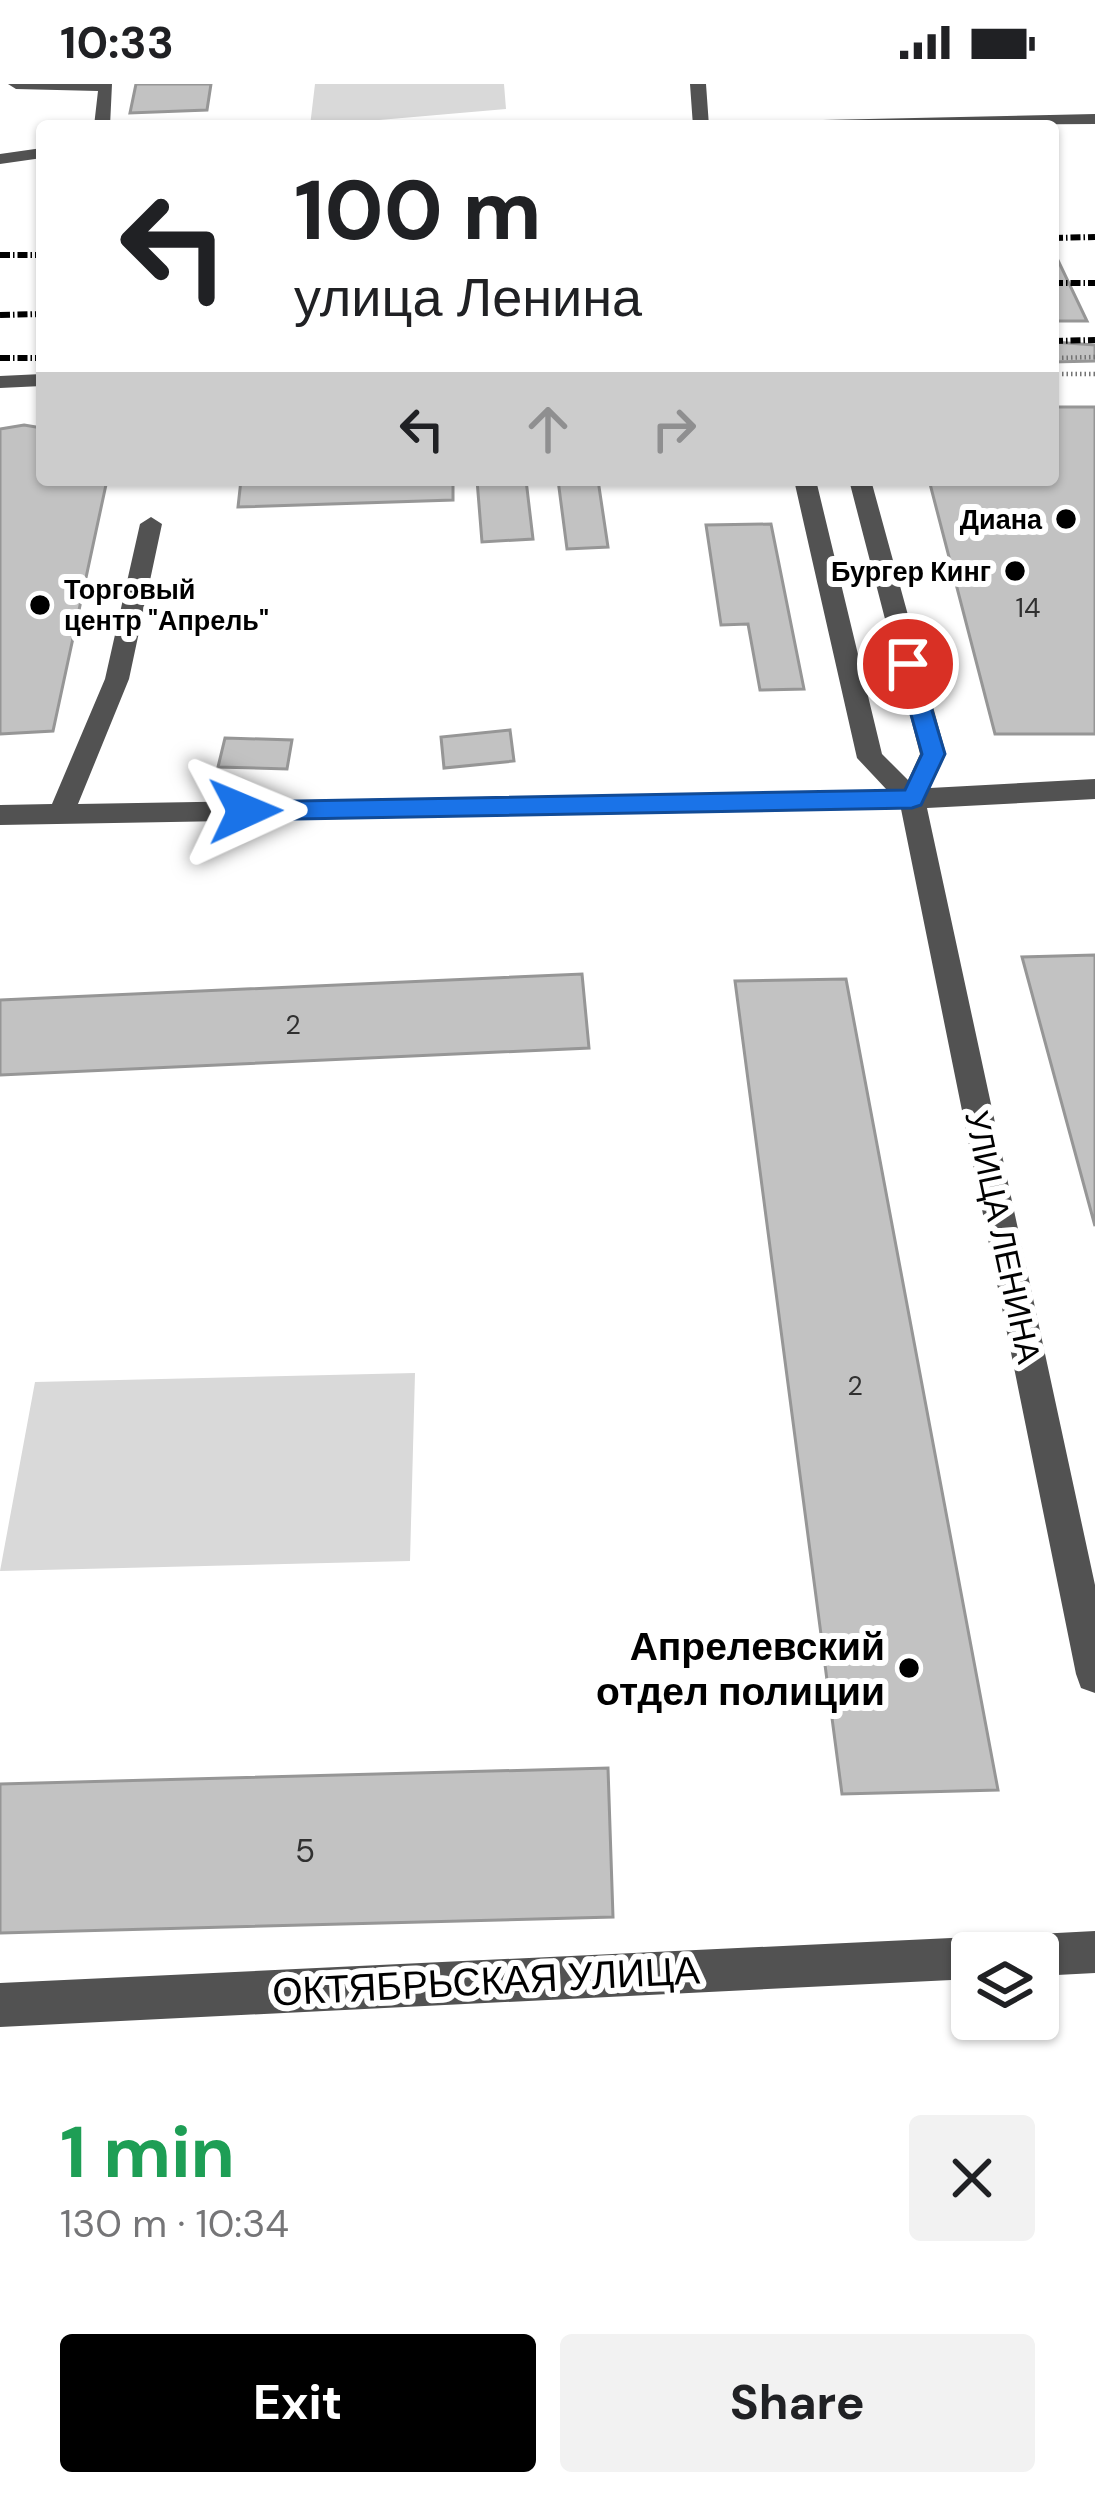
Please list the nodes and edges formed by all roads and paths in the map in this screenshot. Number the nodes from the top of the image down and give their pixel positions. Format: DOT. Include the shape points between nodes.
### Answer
graph roads {
  1 [pos="16,84"];
  2 [pos="698,84"];
  3 [pos="1095,119"];
  4 [pos="103,120"];
  5 [pos="701,120"];
  6 [pos="1050,120"];
  7 [pos="36,154"];
  8 [pos="0,159"];
  9 [pos="1095,357"];
  10 [pos="1059,358"];
  11 [pos="1059,374"];
  12 [pos="1095,374"];
  13 [pos="36,380"];
  14 [pos="0,382"];
  15 [pos="806,486"];
  16 [pos="862,486"];
  17 [pos="151,524"];
  18 [pos="1095,789"];
  19 [pos="912,799"];
  20 [pos="61,814"];
  21 [pos="0,815"];
  22 [pos="1095,1674"];
  23 [pos="1095,1952"];
  24 [pos="1059,1953"];
  25 [pos="951,1959"];
  26 [pos="0,2005"];
  1 -- 4 [label="street" via="106,87"];
  2 -- 5 [label="street"];
  3 -- 6 [label="street"];
  7 -- 8 [label="street"];
  9 -- 10 [label="path"];
  11 -- 12 [label="path"];
  13 -- 14 [label="street"];
  15 -- 19 [label="street" via="870,758"];
  16 -- 19 [label="street" via="933,754"];
  17 -- 20 [label="street" via="117,679"];
  18 -- 19 [label="street"];
  19 -- 20 [label="street"];
  19 -- 22 [label="street, УЛИЦА ЛЕНИНА"];
  20 -- 21 [label="street"];
  23 -- 24 [label="street"];
  25 -- 26 [label="street, ОКТЯБРЬСКАЯ УЛИЦА"];
}
